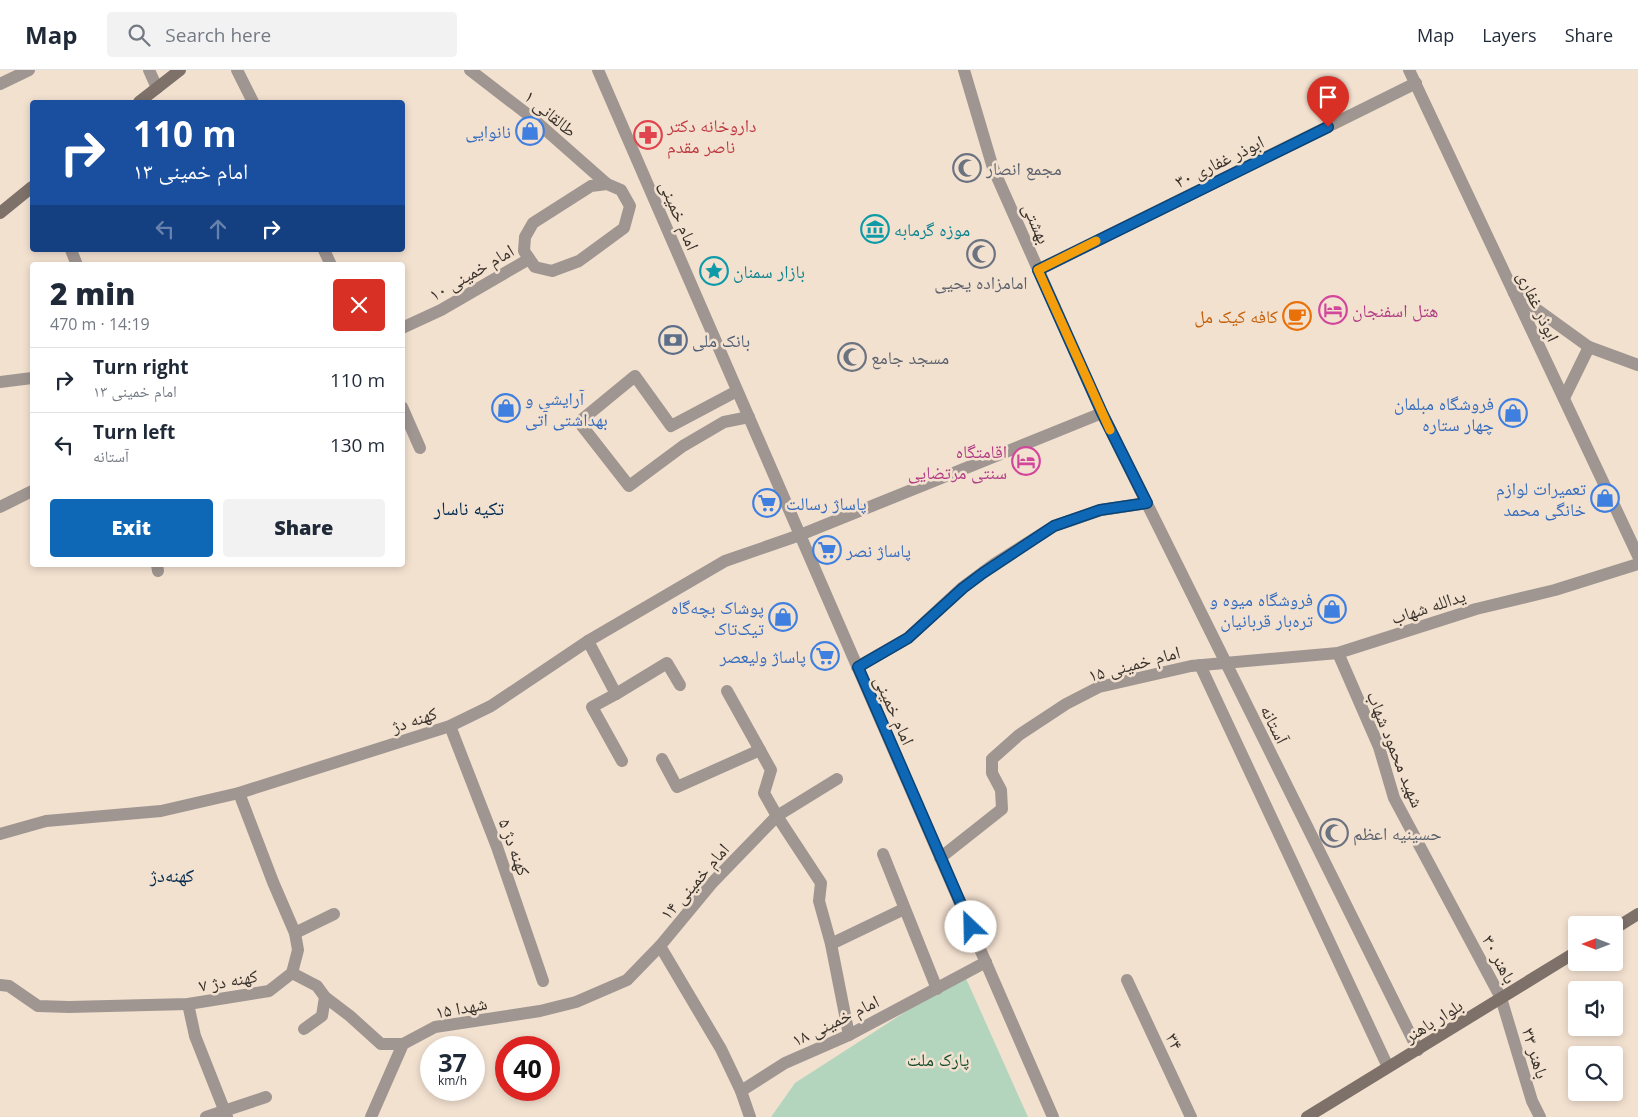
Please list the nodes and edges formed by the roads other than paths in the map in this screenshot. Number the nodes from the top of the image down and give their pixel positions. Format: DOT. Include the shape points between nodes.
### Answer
graph roads {
  1 [pos="29,70"];
  2 [pos="149,70"];
  3 [pos="180,70"];
  4 [pos="237,70"];
  5 [pos="470,70"];
  6 [pos="598,70"];
  7 [pos="964,70"];
  8 [pos="1409,70"];
  9 [pos="1416,83"];
  10 [pos="0,84"];
  11 [pos="157,88"];
  12 [pos="142,100"];
  13 [pos="251,100"];
  14 [pos="607,184"];
  15 [pos="30,189"];
  16 [pos="0,213"];
  17 [pos="529,259"];
  18 [pos="1038,270"];
  19 [pos="1514,293"];
  20 [pos="405,327"];
  21 [pos="1589,347"];
  22 [pos="1638,365"];
  23 [pos="30,378"];
  24 [pos="0,382"];
  25 [pos="738,391"];
  26 [pos="1564,398"];
  27 [pos="1102,413"];
  28 [pos="405,414"];
  29 [pos="749,417"];
  30 [pos="420,448"];
  31 [pos="30,492"];
  32 [pos="1147,503"];
  33 [pos="0,507"];
  34 [pos="800,535"];
  35 [pos="1638,556"];
  36 [pos="1638,564"];
  37 [pos="588,642"];
  38 [pos="1338,654"];
  39 [pos="1226,663"];
  40 [pos="1200,666"];
  41 [pos="858,667"];
  42 [pos="680,685"];
  43 [pos="727,691"];
  44 [pos="616,694"];
  45 [pos="450,726"];
  46 [pos="760,750"];
  47 [pos="662,759"];
  48 [pos="622,761"];
  49 [pos="837,779"];
  50 [pos="239,793"];
  51 [pos="777,816"];
  52 [pos="0,834"];
  53 [pos="883,854"];
  54 [pos="940,858"];
  55 [pos="904,908"];
  56 [pos="334,914"];
  57 [pos="1638,914"];
  58 [pos="1623,923"];
  59 [pos="296,933"];
  60 [pos="1468,936"];
  61 [pos="831,944"];
  62 [pos="660,946"];
  63 [pos="1568,957"];
  64 [pos="986,962"];
  65 [pos="292,973"];
  66 [pos="1127,980"];
  67 [pos="543,981"];
  68 [pos="4,986"];
  69 [pos="937,989"];
  70 [pos="325,997"];
  71 [pos="1501,998"];
  72 [pos="576,1002"];
  73 [pos="188,1004"];
  74 [pos="304,1029"];
  75 [pos="849,1035"];
  76 [pos="403,1044"];
  77 [pos="1418,1050"];
  78 [pos="1388,1067"];
  79 [pos="741,1091"];
  80 [pos="266,1097"];
  81 [pos="226,1114"];
  82 [pos="206,1117"];
  83 [pos="370,1117"];
  84 [pos="750,1117"];
  85 [pos="1053,1117"];
  86 [pos="1191,1117"];
  87 [pos="1307,1117"];
  88 [pos="1540,1117"];
  1 -- 10 [label="street"];
  2 -- 11 [label="street"];
  3 -- 11 [label="main road"];
  4 -- 13 [label="street"];
  5 -- 14 [label="street, طالقانی ۱" via="531,117"];
  6 -- 25 [label="street, امام خمینی"];
  7 -- 18 [label="street, بهشتی" via="993,168"];
  8 -- 9 [label="street, ابوذر غفاری"];
  9 -- 18 [label="street, ابوذر غفاری ۳۰"];
  9 -- 19 [label="street, ابوذر غفاری"];
  11 -- 12 [label="main road"];
  14 -- 17 [label="street" via="591,186 533,223 525,237 524,251"];
  14 -- 17 [label="street, طالقانی ۱" via="621,190 630,206 624,228 579,261 552,271 534,267"];
  15 -- 16 [label="main road"];
  17 -- 20 [label="street, امام خمینی ۱۰"];
  18 -- 27 [label="street, بهشتی"];
  19 -- 21 [label="street"];
  19 -- 26 [label="street, ابوذر غفاری"];
  21 -- 22 [label="street"];
  21 -- 26 [label="street"];
  23 -- 24 [label="street"];
  25 -- 29 [label="street, امام خمینی"];
  25 -- 29 [label="street" via="671,426 635,376 579,422 629,486 683,446 724,422"];
  26 -- 35 [label="street, ابوذر غفاری"];
  27 -- 32 [label="street, آستانه"];
  27 -- 34 [label="street, کهنه دژ"];
  28 -- 30 [label="street"];
  29 -- 34 [label="street, امام خمینی"];
  31 -- 33 [label="street"];
  32 -- 39 [label="street, آستانه"];
  32 -- 41 [label="street" via="1100,510 1054,526 967,584 908,638"];
  34 -- 37 [label="street, کهنه دژ" via="725,561"];
  34 -- 41 [label="street, امام خمینی"];
  36 -- 38 [label="street, یدالله شهاب" via="1555,590 1476,609"];
  37 -- 44 [label="street"];
  37 -- 45 [label="street, کهنه دژ" via="490,706"];
  38 -- 39 [label="street, یدالله شهاب"];
  38 -- 60 [label="street, شهید محمود شهاب" via="1378,747 1394,798"];
  39 -- 40 [label="street, امام خمینی ۱۵"];
  39 -- 77 [label="street, آستانه"];
  40 -- 54 [label="street, امام خمینی ۱۵" via="1099,687 1019,735 992,759 992,773 1001,790 1002,809"];
  40 -- 78 [label="street"];
  41 -- 54 [label="street, امام خمینی"];
  42 -- 44 [label="street" via="668,663"];
  43 -- 46 [label="street"];
  44 -- 48 [label="street" via="592,706"];
  45 -- 50 [label="street, کهنه دژ"];
  45 -- 67 [label="street, کهنه دژ ۵" via="497,847"];
  46 -- 47 [label="street" via="677,787"];
  46 -- 51 [label="street" via="770,770 764,792"];
  49 -- 51 [label="street, امام خمینی ۱۴"];
  50 -- 52 [label="street, کهنه دژ" via="161,812 46,821"];
  50 -- 59 [label="street"];
  51 -- 61 [label="street" via="821,883 819,901"];
  51 -- 62 [label="street, امام خمینی ۱۴" via="713,882"];
  53 -- 55 [label="street"];
  54 -- 64 [label="street, امام خمینی"];
  55 -- 61 [label="street"];
  55 -- 69 [label="street"];
  56 -- 59 [label="street"];
  57 -- 58 [label="main road"];
  59 -- 65 [label="street" via="298,950"];
  60 -- 71 [label="street, باهنر ۳۰"];
  61 -- 75 [label="street"];
  62 -- 72 [label="street, امام خمینی ۱۴" via="627,980"];
  62 -- 79 [label="street" via="721,1050"];
  63 -- 71 [label="main road, بلوار باهنر"];
  64 -- 69 [label="street, امام خمینی ۱۸"];
  64 -- 85 [label="street, امام خمینی"];
  65 -- 70 [label="street" via="318,986"];
  65 -- 73 [label="street, کهنه دژ ۷" via="269,991"];
  66 -- 86 [label="street, ۳۴"];
  68 -- 73 [label="street, کهنه دژ ۷" via="38,1006"];
  69 -- 75 [label="street, امام خمینی ۱۸"];
  70 -- 74 [label="street" via="322,1016"];
  70 -- 76 [label="street" via="381,1044"];
  71 -- 77 [label="main road, بلوار باهنر"];
  71 -- 88 [label="street, باهنر ۳۳" via="1532,1101"];
  72 -- 76 [label="street, شهدا ۱۵" via="540,1011 435,1027"];
  73 -- 81 [label="street" via="195,1036"];
  75 -- 79 [label="street, امام خمینی ۱۸" via="785,1063"];
  76 -- 83 [label="street"];
  77 -- 78 [label="main road, بلوار باهنر"];
  78 -- 87 [label="main road, بلوار باهنر"];
  79 -- 84 [label="street"];
  80 -- 81 [label="street"];
  81 -- 82 [label="street"];
}
